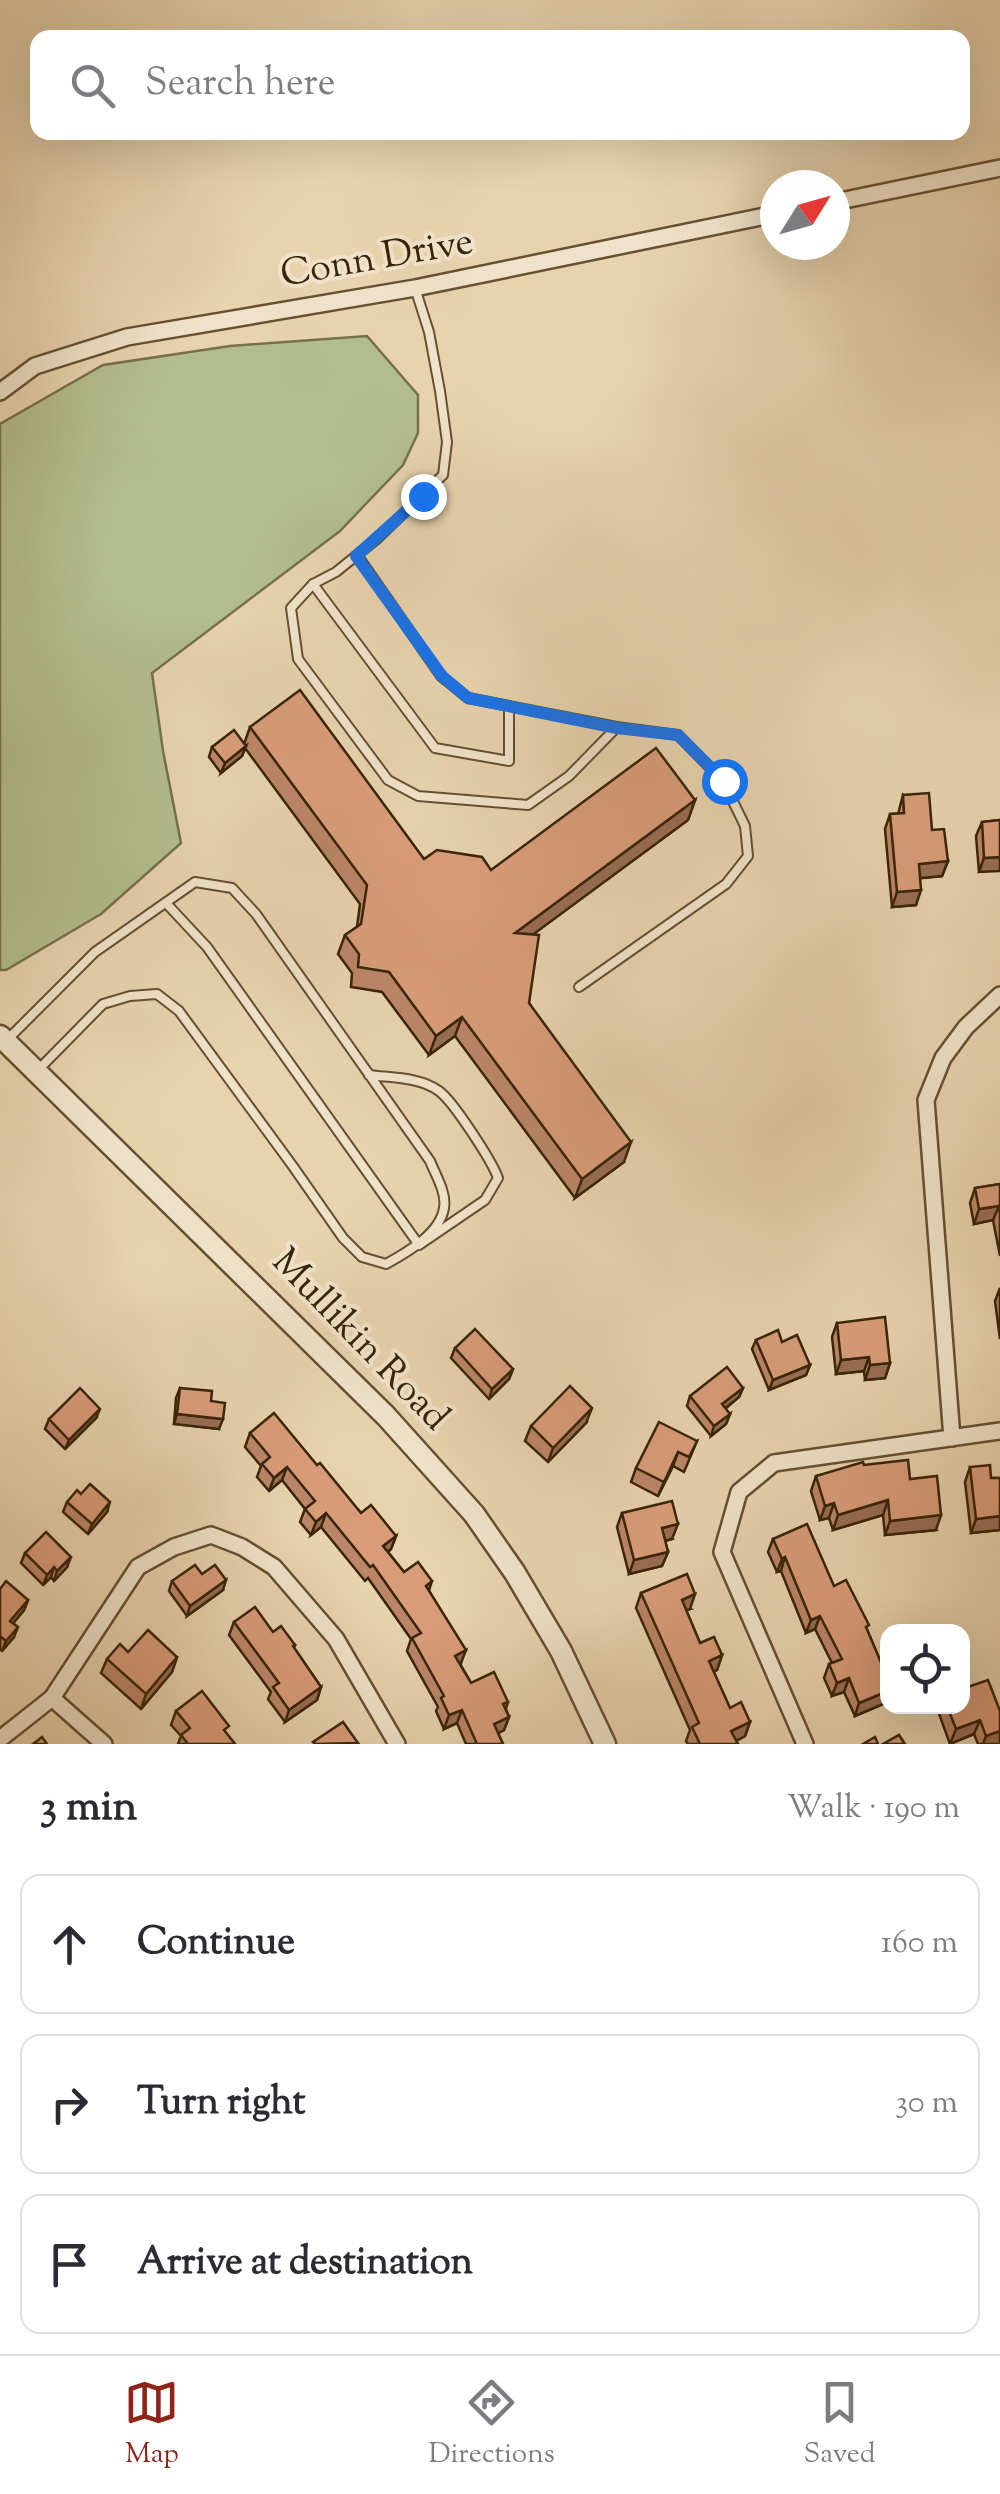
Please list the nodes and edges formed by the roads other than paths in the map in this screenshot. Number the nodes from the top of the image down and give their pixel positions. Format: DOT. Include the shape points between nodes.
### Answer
graph roads {
  1 [pos="1000,168"];
  2 [pos="850,199"];
  3 [pos="760,217"];
  4 [pos="415,288"];
  5 [pos="0,392"];
  6 [pos="356,556"];
  7 [pos="313,584"];
  8 [pos="510,706"];
  9 [pos="617,728"];
  10 [pos="166,902"];
  11 [pos="578,987"];
  12 [pos="1000,995"];
  13 [pos="3,1038"];
  14 [pos="36,1073"];
  15 [pos="368,1074"];
  16 [pos="418,1246"];
  17 [pos="1000,1431"];
  18 [pos="952,1438"];
  19 [pos="52,1698"];
  20 [pos="0,1739"];
  21 [pos="104,1744"];
  22 [pos="397,1744"];
  23 [pos="605,1744"];
  24 [pos="805,1744"];
  1 -- 2 [label="street"];
  3 -- 4 [label="street, Conn Drive"];
  4 -- 5 [label="street, Conn Drive" via="126,337 34,366"];
  4 -- 6 [label="lane" via="440,391 447,442 443,475"];
  6 -- 7 [label="lane"];
  6 -- 8 [label="lane" via="442,676 468,698"];
  7 -- 8 [label="lane" via="436,748 509,761"];
  7 -- 9 [label="lane" via="291,608 298,659 388,780 418,796 528,805 570,776"];
  8 -- 9 [label="lane"];
  9 -- 11 [label="lane" via="678,735 724,781 744,826 748,856 726,884"];
  10 -- 13 [label="lane" via="96,952"];
  10 -- 15 [label="lane" via="195,882 232,888"];
  10 -- 16 [label="lane" via="207,947"];
  12 -- 18 [label="street" via="942,1058 926,1100"];
  13 -- 14 [label="street, Mullikin Road"];
  14 -- 16 [label="lane" via="103,1004 157,994 179,1011 342,1238 362,1257 386,1264"];
  14 -- 23 [label="street, Mullikin Road" via="386,1416 474,1514 560,1652"];
  15 -- 16 [label="lane" via="430,1161 442,1190 445,1208"];
  15 -- 16 [label="lane" via="442,1092 498,1178 484,1200"];
  17 -- 18 [label="street"];
  18 -- 24 [label="street" via="774,1464 739,1492 722,1552"];
  19 -- 20 [label="street"];
  19 -- 21 [label="street"];
  19 -- 22 [label="street" via="138,1567 212,1535 274,1566 336,1639"];
}
